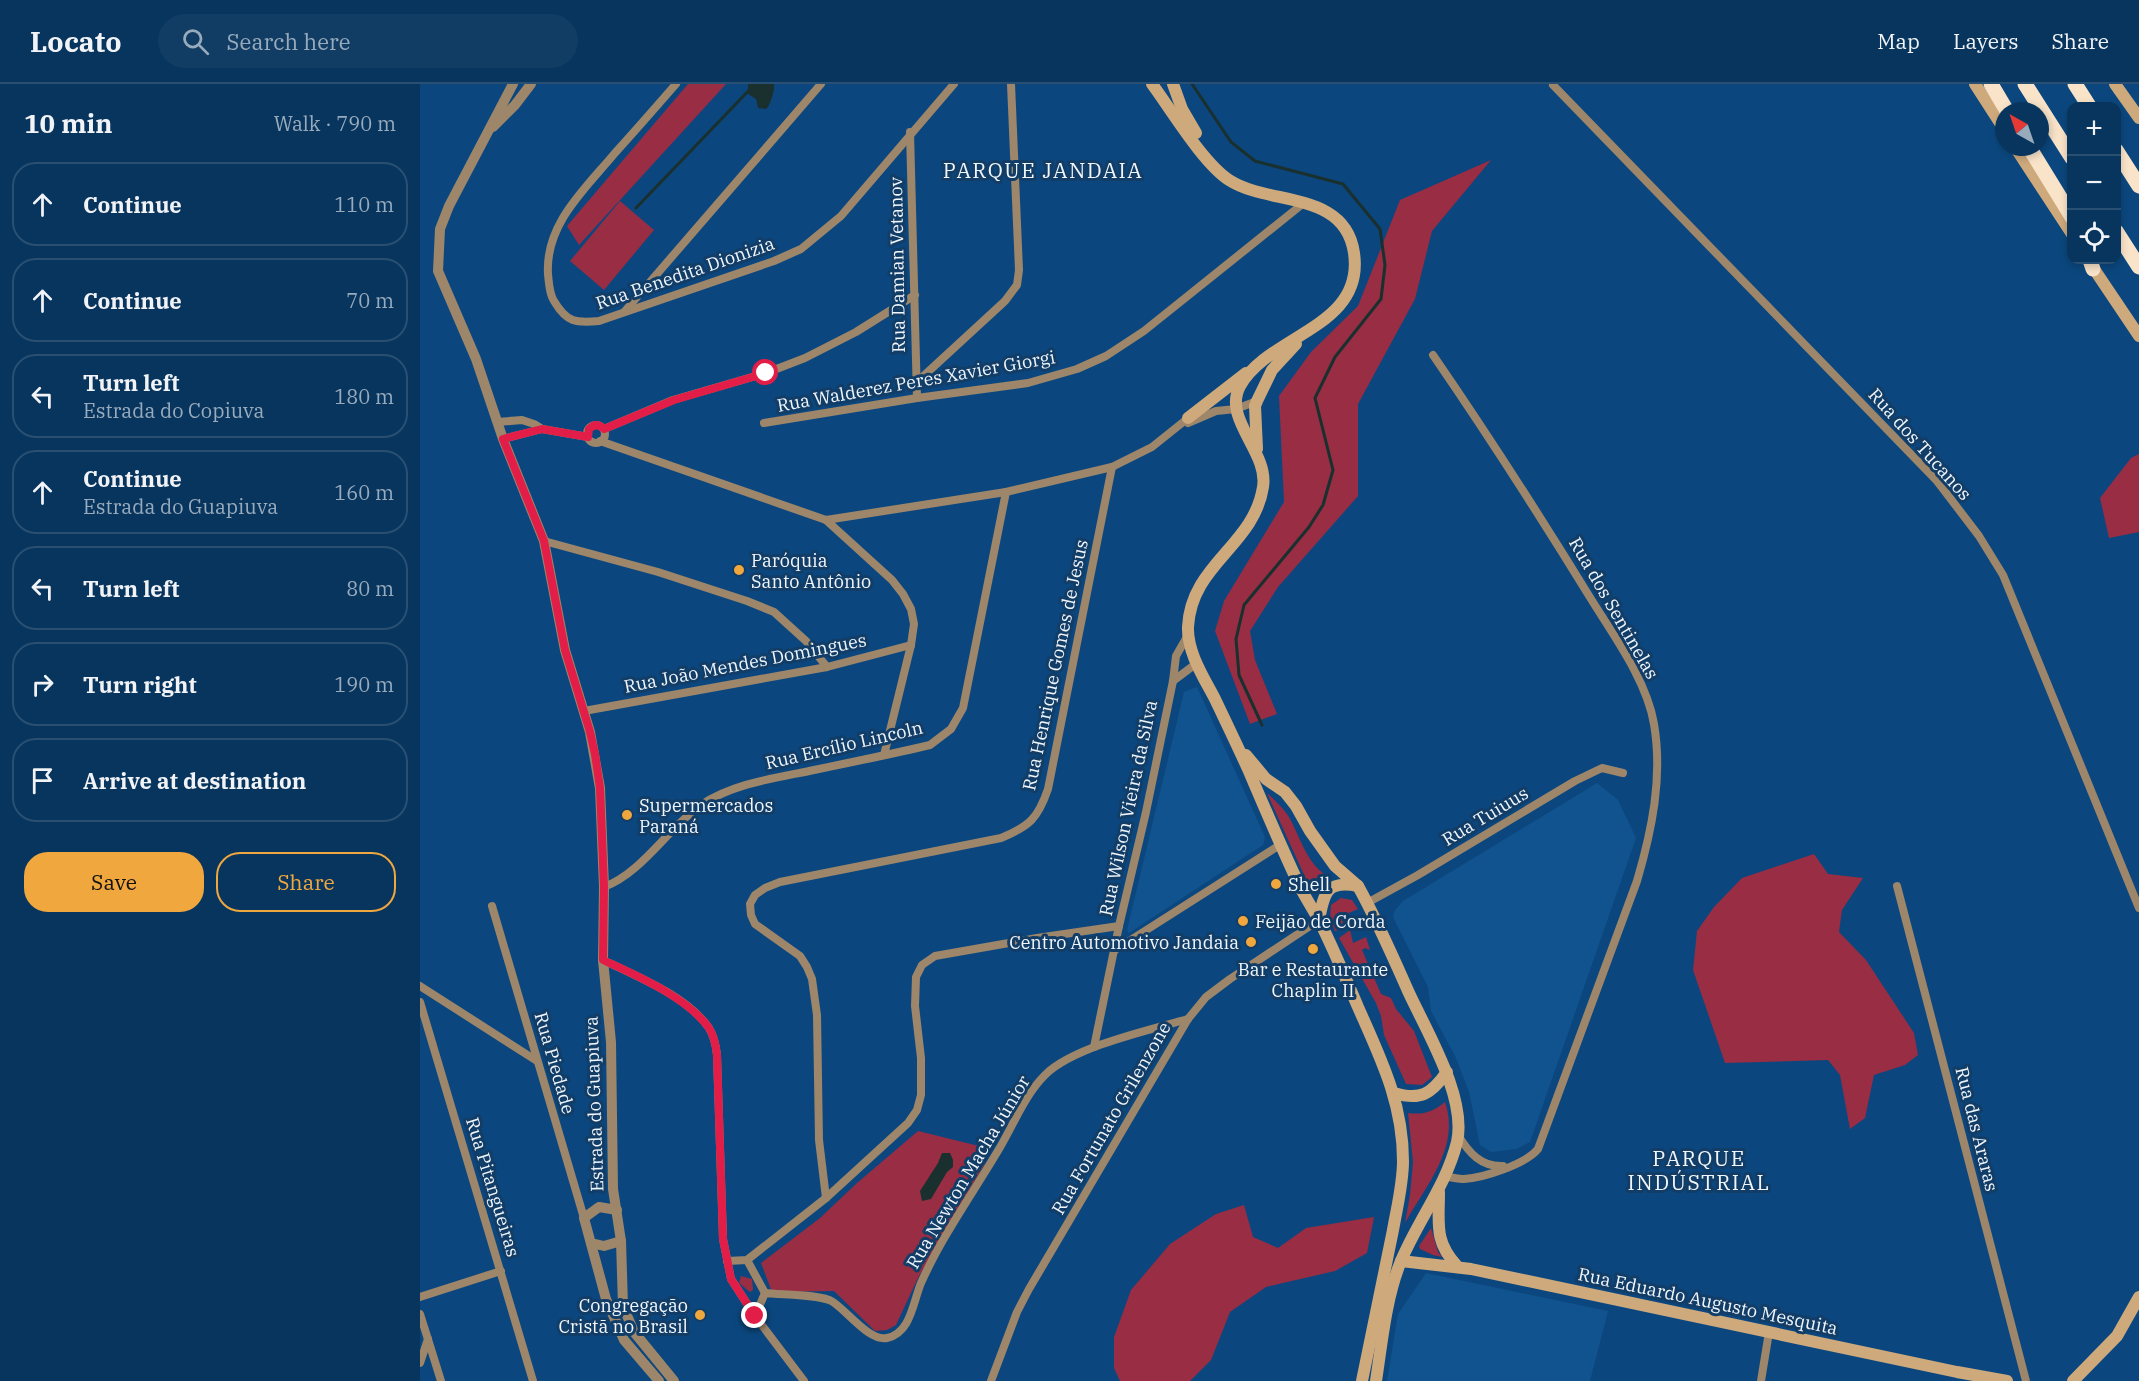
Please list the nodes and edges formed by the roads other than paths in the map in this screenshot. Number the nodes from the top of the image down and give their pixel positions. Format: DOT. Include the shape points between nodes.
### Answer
graph roads {
  1 [pos="513,84"];
  2 [pos="531,84"];
  3 [pos="676,84"];
  4 [pos="820,84"];
  5 [pos="954,84"];
  6 [pos="1011,84"];
  7 [pos="1152,84"];
  8 [pos="1173,84"];
  9 [pos="1553,84"];
  10 [pos="1975,84"];
  11 [pos="1991,84"];
  12 [pos="2025,84"];
  13 [pos="2075,84"];
  14 [pos="2115,84"];
  15 [pos="2002,102"];
  16 [pos="2086,102"];
  17 [pos="1995,115"];
  18 [pos="2139,118"];
  19 [pos="910,132"];
  20 [pos="484,135"];
  21 [pos="2021,156"];
  22 [pos="2034,156"];
  23 [pos="2071,156"];
  24 [pos="2120,156"];
  25 [pos="1216,169"];
  26 [pos="2139,186"];
  27 [pos="1305,202"];
  28 [pos="2067,210"];
  29 [pos="2067,226"];
  30 [pos="2121,239"];
  31 [pos="2091,264"];
  32 [pos="2139,267"];
  33 [pos="915,295"];
  34 [pos="625,311"];
  35 [pos="1306,332"];
  36 [pos="2139,336"];
  37 [pos="1433,355"];
  38 [pos="1252,369"];
  39 [pos="917,382"];
  40 [pos="1238,389"];
  41 [pos="917,398"];
  42 [pos="1257,401"];
  43 [pos="1236,409"];
  44 [pos="1188,418"];
  45 [pos="497,422"];
  46 [pos="764,423"];
  47 [pos="542,429"];
  48 [pos="604,429"];
  49 [pos="1174,429"];
  50 [pos="588,437"];
  51 [pos="503,439"];
  52 [pos="600,441"];
  53 [pos="1257,453"];
  54 [pos="1112,467"];
  55 [pos="1006,492"];
  56 [pos="826,520"];
  57 [pos="544,541"];
  58 [pos="1188,635"];
  59 [pos="911,645"];
  60 [pos="1197,663"];
  61 [pos="827,667"];
  62 [pos="1173,681"];
  63 [pos="584,711"];
  64 [pos="1238,745"];
  65 [pos="884,755"];
  66 [pos="1623,773"];
  67 [pos="1280,845"];
  68 [pos="1358,886"];
  69 [pos="1898,886"];
  70 [pos="604,887"];
  71 [pos="1367,903"];
  72 [pos="492,906"];
  73 [pos="2139,908"];
  74 [pos="1319,920"];
  75 [pos="1119,926"];
  76 [pos="1115,950"];
  77 [pos="603,960"];
  78 [pos="420,986"];
  79 [pos="420,1002"];
  80 [pos="1188,1019"];
  81 [pos="1094,1047"];
  82 [pos="537,1061"];
  83 [pos="1447,1072"];
  84 [pos="1394,1093"];
  85 [pos="1458,1135"];
  86 [pos="1513,1165"];
  87 [pos="1445,1177"];
  88 [pos="613,1189"];
  89 [pos="1439,1190"];
  90 [pos="826,1198"];
  91 [pos="599,1207"];
  92 [pos="617,1210"];
  93 [pos="584,1218"];
  94 [pos="621,1241"];
  95 [pos="591,1244"];
  96 [pos="747,1260"];
  97 [pos="727,1261"];
  98 [pos="1401,1261"];
  99 [pos="1457,1266"];
  100 [pos="501,1271"];
  101 [pos="765,1293"];
  102 [pos="2139,1296"];
  103 [pos="420,1297"];
  104 [pos="420,1314"];
  105 [pos="755,1316"];
  106 [pos="1768,1332"];
  107 [pos="428,1338"];
  108 [pos="420,1363"];
  109 [pos="1957,1377"];
  110 [pos="670,1380"];
  111 [pos="441,1381"];
  112 [pos="533,1381"];
  113 [pos="659,1381"];
  114 [pos="804,1381"];
  115 [pos="991,1381"];
  116 [pos="1362,1381"];
  117 [pos="1376,1381"];
  118 [pos="1761,1381"];
  119 [pos="2007,1381"];
  120 [pos="2026,1381"];
  121 [pos="2073,1381"];
  1 -- 20 [label="street, Estrada do Guapiuva"];
  2 -- 20 [label="street"];
  3 -- 34 [label="street, Rua Benedita Dionizia" via="576,199 556,230 547,257 550,295 571,321 599,321"];
  4 -- 34 [label="street"];
  5 -- 19 [label="street, Rua Benedita Dionizia"];
  6 -- 39 [label="street" via="1017,285 1005,301"];
  7 -- 25 [label="main road"];
  8 -- 25 [label="main road" via="1182,109"];
  9 -- 73 [label="street, Rua dos Tucanos" via="1937,481 1978,536 2003,575"];
  10 -- 17 [label="main road"];
  11 -- 15 [label="highway"];
  12 -- 23 [label="highway"];
  13 -- 16 [label="highway"];
  14 -- 18 [label="main road"];
  19 -- 33 [label="street, Rua Damian Vetanov"];
  19 -- 34 [label="street, Rua Benedita Dionizia" via="841,216 801,249"];
  20 -- 45 [label="street, Estrada do Guapiuva" via="440,229 438,271 476,359"];
  21 -- 29 [label="main road"];
  22 -- 28 [label="highway"];
  24 -- 26 [label="highway"];
  25 -- 27 [label="main road" via="1232,182"];
  27 -- 35 [label="main road" via="1339,221 1350,238 1355,274 1351,290 1339,306"];
  27 -- 41 [label="street, Rua Walderez Peres Xavier Giorgi" via="1144,331 1106,356 1077,369 1028,382"];
  30 -- 32 [label="highway"];
  31 -- 36 [label="main road"];
  33 -- 39 [label="street, Rua Damian Vetanov"];
  33 -- 48 [label="street" via="856,333 805,358 674,400"];
  35 -- 38 [label="main road"];
  35 -- 42 [label="main road" via="1272,370"];
  37 -- 86 [label="street, Rua dos Sentinelas" via="1623,651 1647,700 1656,742 1654,815 1637,880 1541,1142 1533,1155"];
  38 -- 40 [label="main road"];
  38 -- 44 [label="main road"];
  39 -- 41 [label="street, Rua Damian Vetanov"];
  40 -- 43 [label="main road"];
  40 -- 44 [label="street"];
  41 -- 46 [label="street, Rua Walderez Peres Xavier Giorgi"];
  42 -- 43 [label="street"];
  42 -- 53 [label="main road"];
  43 -- 49 [label="street" via="1216,411"];
  43 -- 53 [label="main road"];
  44 -- 49 [label="street"];
  45 -- 47 [label="street" via="522,420"];
  45 -- 51 [label="street, Estrada do Guapiuva"];
  47 -- 50 [label="street"];
  47 -- 51 [label="street"];
  48 -- 50 [label="street" via="591,427"];
  48 -- 52 [label="street"];
  49 -- 54 [label="street" via="1152,447"];
  50 -- 52 [label="street"];
  51 -- 57 [label="street, Estrada do Guapiuva"];
  52 -- 56 [label="street"];
  53 -- 58 [label="main road" via="1263,473 1258,506 1236,543 1210,569 1198,589 1189,612"];
  54 -- 55 [label="street"];
  54 -- 90 [label="street, Rua Henrique Gomes de Jesus" via="1048,789 1029,824 1001,838 780,882 755,895 750,904 755,924 800,956 812,979 819,1045 819,1140"];
  55 -- 56 [label="street"];
  55 -- 65 [label="street, Rua Ercílio Lincoln" via="963,708 951,729 930,745"];
  56 -- 59 [label="street" via="903,594 914,624"];
  57 -- 61 [label="street" via="658,572 774,612"];
  57 -- 63 [label="street, Estrada do Guapiuva" via="565,650"];
  58 -- 60 [label="main road"];
  58 -- 62 [label="street, Rua Wilson Vieira da Silva" via="1176,656"];
  59 -- 61 [label="street, Rua João Mendes Domingues"];
  59 -- 65 [label="street"];
  60 -- 62 [label="street, Rua Wilson Vieira da Silva"];
  60 -- 64 [label="main road"];
  61 -- 63 [label="street, Rua João Mendes Domingues"];
  62 -- 75 [label="street, Rua Wilson Vieira da Silva"];
  63 -- 70 [label="street, Estrada do Guapiuva" via="600,788"];
  64 -- 67 [label="main road"];
  64 -- 68 [label="main road" via="1266,779 1285,792 1335,866"];
  65 -- 70 [label="street, Rua Ercílio Lincoln" via="758,781 720,795 668,834 631,871"];
  66 -- 71 [label="street, Rua Tuiuus" via="1602,768 1575,781"];
  67 -- 74 [label="main road"];
  67 -- 76 [label="street"];
  68 -- 71 [label="main road"];
  68 -- 74 [label="main road" via="1344,883 1331,887 1323,897"];
  69 -- 120 [label="street, Rua das Araras"];
  70 -- 77 [label="street, Estrada do Guapiuva"];
  71 -- 83 [label="main road"];
  72 -- 82 [label="street, Rua Piedade"];
  74 -- 80 [label="street, Rua Fortunato Grilenzone" via="1206,997"];
  74 -- 84 [label="main road"];
  75 -- 76 [label="street, Rua Wilson Vieira da Silva"];
  75 -- 90 [label="street" via="935,956 922,965 915,990 921,1058 917,1110 891,1140"];
  76 -- 81 [label="street, Rua Wilson Vieira da Silva"];
  77 -- 88 [label="street, Estrada do Guapiuva" via="611,1042"];
  77 -- 97 [label="street" via="681,1002 710,1030 717,1055"];
  78 -- 82 [label="street"];
  79 -- 100 [label="street, Rua Pitangueiras"];
  80 -- 81 [label="street, Rua Newton Macha Júnior"];
  80 -- 115 [label="street, Rua Fortunato Grilenzone" via="1029,1289"];
  81 -- 101 [label="street, Rua Newton Macha Júnior" via="1046,1074 1033,1090 929,1267 907,1324 900,1332 880,1340 830,1300"];
  82 -- 93 [label="street, Rua Piedade"];
  83 -- 84 [label="main road" via="1436,1088 1424,1095 1408,1097"];
  83 -- 85 [label="main road" via="1459,1122"];
  84 -- 116 [label="main road" via="1402,1135 1402,1178"];
  85 -- 86 [label="street" via="1486,1165"];
  85 -- 87 [label="main road"];
  86 -- 87 [label="street, Rua dos Sentinelas" via="1464,1179"];
  87 -- 89 [label="main road"];
  88 -- 91 [label="street"];
  88 -- 92 [label="street, Estrada do Guapiuva"];
  89 -- 98 [label="main road"];
  89 -- 99 [label="main road" via="1439,1239 1445,1254"];
  90 -- 96 [label="street"];
  91 -- 92 [label="street, Estrada do Guapiuva"];
  91 -- 93 [label="street, Estrada do Guapiuva"];
  92 -- 94 [label="street, Estrada do Guapiuva"];
  93 -- 95 [label="street, Rua Piedade"];
  94 -- 95 [label="street" via="604,1246"];
  94 -- 110 [label="street, Estrada do Guapiuva" via="623,1306 634,1332"];
  95 -- 113 [label="street, Rua Piedade" via="606,1299 624,1340"];
  96 -- 97 [label="street"];
  96 -- 101 [label="street"];
  97 -- 105 [label="street" via="731,1279"];
  98 -- 99 [label="main road, Rua Eduardo Augusto Mesquita"];
  98 -- 117 [label="main road" via="1388,1306"];
  99 -- 106 [label="main road, Rua Eduardo Augusto Mesquita"];
  100 -- 103 [label="street"];
  100 -- 112 [label="street, Rua Pitangueiras"];
  101 -- 105 [label="street"];
  102 -- 121 [label="main road" via="2116,1336"];
  104 -- 107 [label="street"];
  105 -- 114 [label="street"];
  106 -- 109 [label="main road, Rua Eduardo Augusto Mesquita"];
  106 -- 118 [label="street"];
  107 -- 108 [label="street"];
  107 -- 111 [label="street"];
  109 -- 119 [label="main road, Rua Eduardo Augusto Mesquita"];
}
